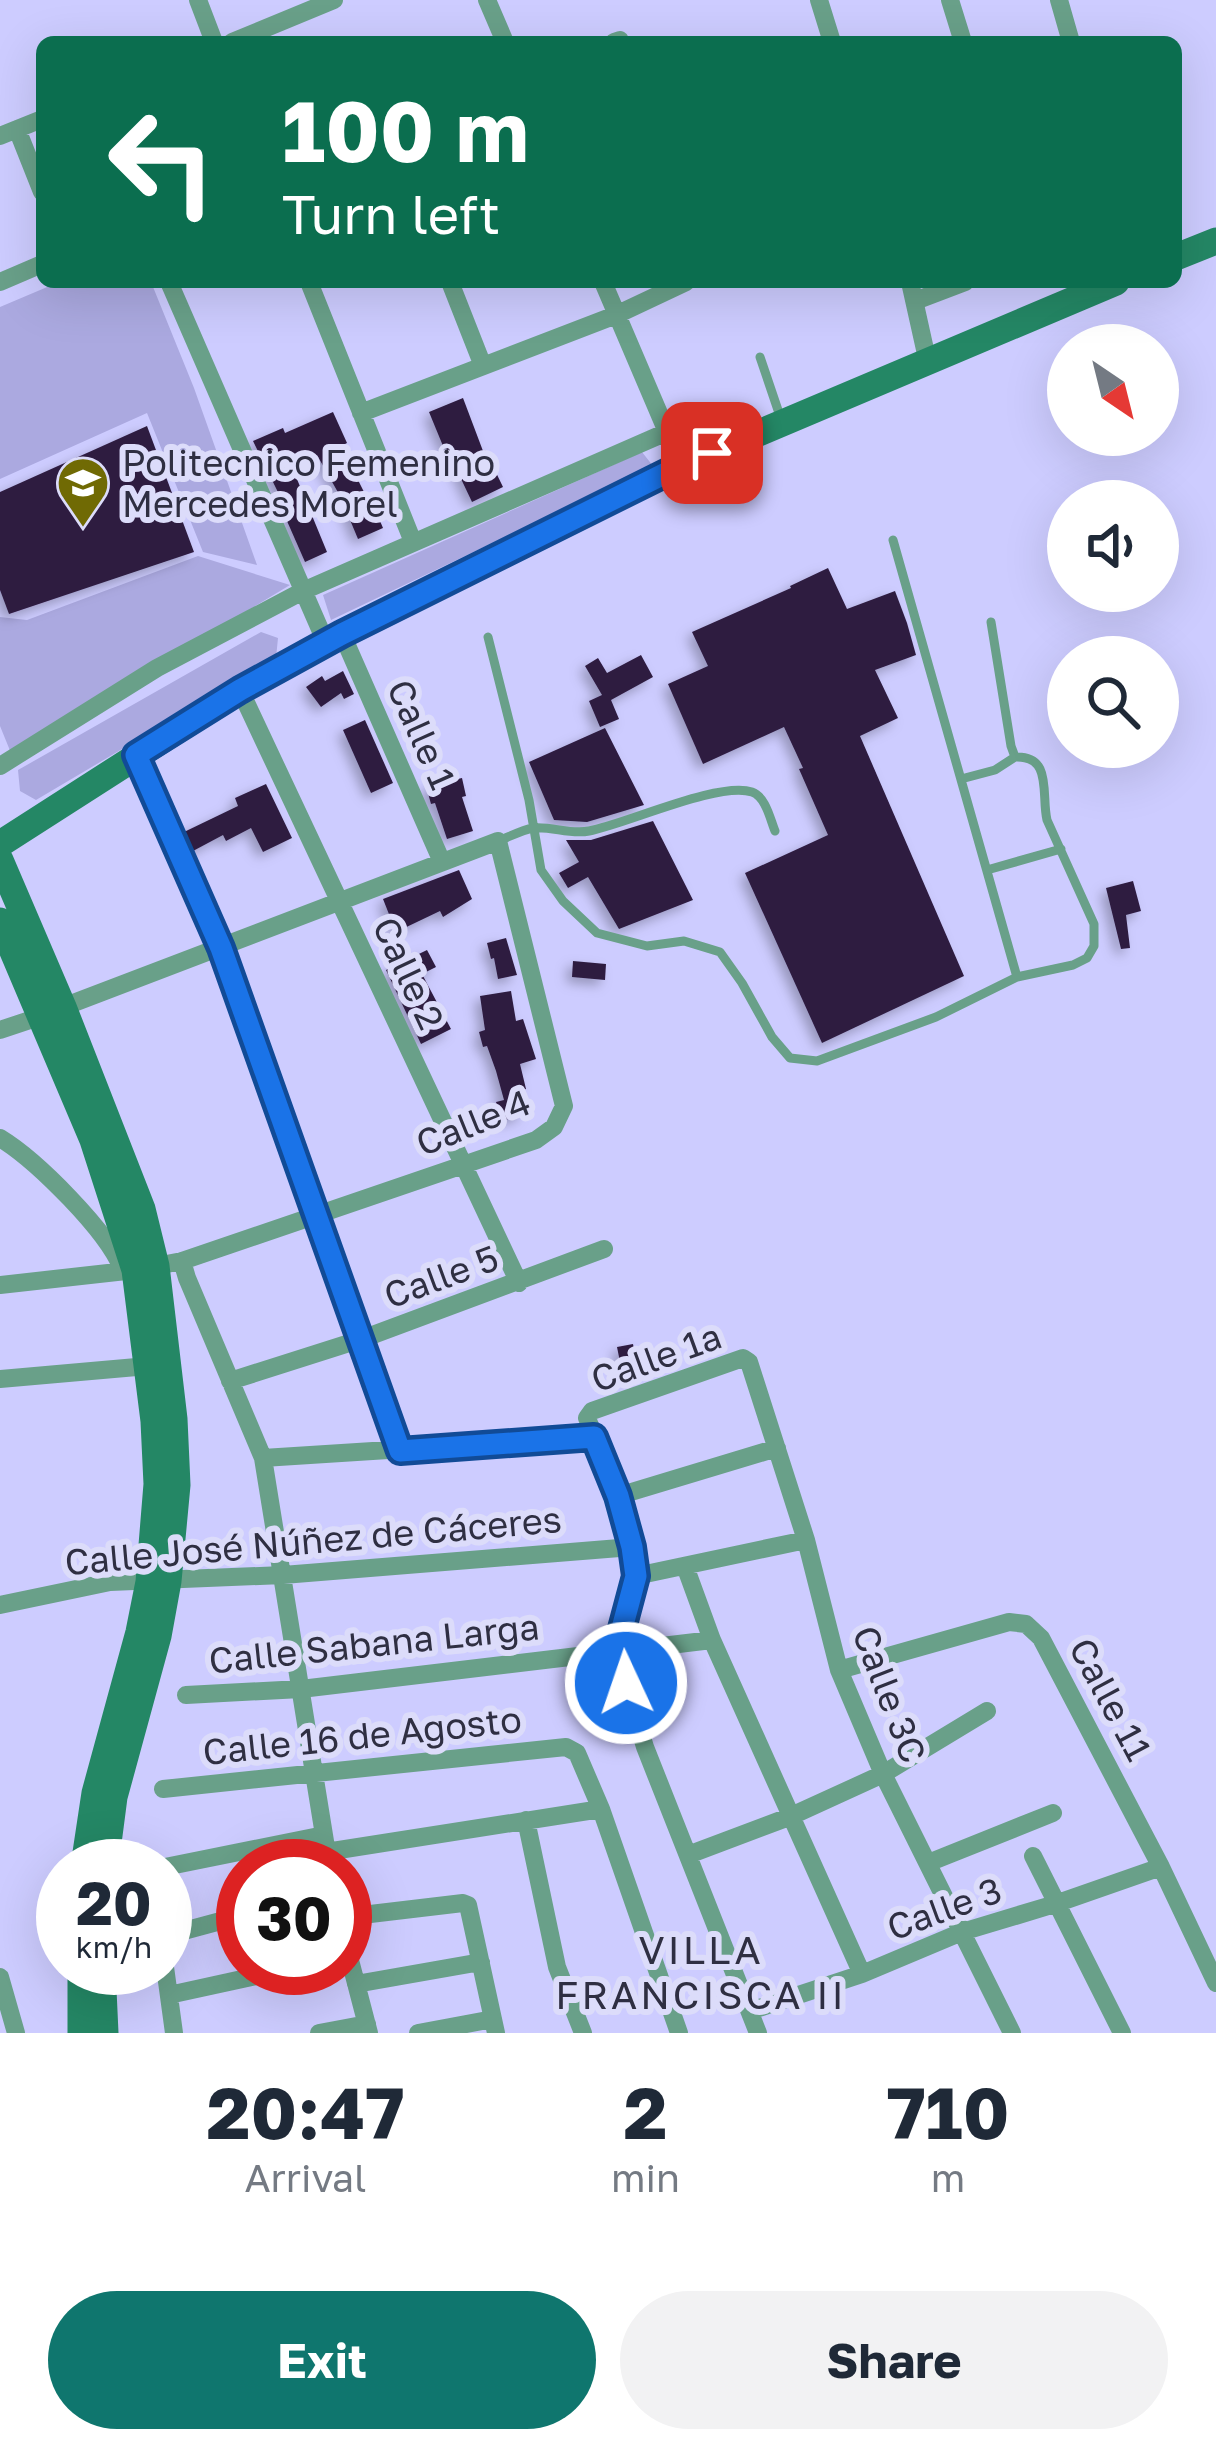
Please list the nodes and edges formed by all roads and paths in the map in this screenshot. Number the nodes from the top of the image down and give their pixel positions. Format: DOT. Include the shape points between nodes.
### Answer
graph roads {
  1 [pos="198,0"];
  2 [pos="334,0"];
  3 [pos="487,0"];
  4 [pos="819,0"];
  5 [pos="950,0"];
  6 [pos="1059,0"];
  7 [pos="212,36"];
  8 [pos="247,36"];
  9 [pos="502,36"];
  10 [pos="830,36"];
  11 [pos="961,36"];
  12 [pos="1069,36"];
  13 [pos="9,132"];
  14 [pos="36,181"];
  15 [pos="1216,241"];
  16 [pos="1182,255"];
  17 [pos="36,267"];
  18 [pos="0,282"];
  19 [pos="173,288"];
  20 [pos="311,288"];
  21 [pos="452,288"];
  22 [pos="605,288"];
  23 [pos="674,288"];
  24 [pos="1102,288"];
  25 [pos="912,292"];
  26 [pos="616,316"];
  27 [pos="760,357"];
  28 [pos="928,363"];
  29 [pos="483,366"];
  30 [pos="361,413"];
  31 [pos="782,424"];
  32 [pos="667,432"];
  33 [pos="676,468"];
  34 [pos="893,540"];
  35 [pos="413,542"];
  36 [pos="303,591"];
  37 [pos="991,622"];
  38 [pos="488,637"];
  39 [pos="334,638"];
  40 [pos="240,690"];
  41 [pos="136,755"];
  42 [pos="1015,757"];
  43 [pos="0,766"];
  44 [pos="961,779"];
  45 [pos="534,828"];
  46 [pos="775,831"];
  47 [pos="498,841"];
  48 [pos="0,844"];
  49 [pos="1060,849"];
  50 [pos="0,860"];
  51 [pos="442,862"];
  52 [pos="987,870"];
  53 [pos="339,901"];
  54 [pos="0,921"];
  55 [pos="221,948"];
  56 [pos="1017,977"];
  57 [pos="52,1011"];
  58 [pos="0,1030"];
  59 [pos="0,1138"];
  60 [pos="464,1166"];
  61 [pos="316,1214"];
  62 [pos="604,1249"];
  63 [pos="149,1267"];
  64 [pos="518,1283"];
  65 [pos="0,1286"];
  66 [pos="362,1340"];
  67 [pos="749,1362"];
  68 [pos="148,1366"];
  69 [pos="0,1379"];
  70 [pos="230,1382"];
  71 [pos="591,1429"];
  72 [pos="777,1448"];
  73 [pos="400,1451"];
  74 [pos="263,1458"];
  75 [pos="618,1496"];
  76 [pos="806,1540"];
  77 [pos="632,1547"];
  78 [pos="685,1566"];
  79 [pos="284,1575"];
  80 [pos="636,1576"];
  81 [pos="159,1581"];
  82 [pos="0,1605"];
  83 [pos="712,1640"];
  84 [pos="616,1651"];
  85 [pos="839,1670"];
  86 [pos="301,1689"];
  87 [pos="186,1695"];
  88 [pos="987,1711"];
  89 [pos="314,1774"];
  90 [pos="883,1774"];
  91 [pos="163,1790"];
  92 [pos="601,1809"];
  93 [pos="1053,1813"];
  94 [pos="790,1817"];
  95 [pos="526,1820"];
  96 [pos="95,1839"];
  97 [pos="324,1839"];
  98 [pos="372,1844"];
  99 [pos="688,1855"];
  100 [pos="1033,1856"];
  101 [pos="928,1863"];
  102 [pos="1161,1867"];
  103 [pos="1055,1904"];
  104 [pos="372,1914"];
  105 [pos="962,1931"];
  106 [pos="482,1962"];
  107 [pos="862,1973"];
  108 [pos="0,1977"];
  109 [pos="372,1981"];
  110 [pos="1216,1983"];
  111 [pos="81,1995"];
  112 [pos="103,1995"];
  113 [pos="169,1995"];
  114 [pos="359,1995"];
  115 [pos="750,2011"];
  116 [pos="494,2026"];
  117 [pos="368,2029"];
  118 [pos="16,2033"];
  119 [pos="81,2033"];
  120 [pos="105,2033"];
  121 [pos="174,2033"];
  122 [pos="320,2033"];
  123 [pos="418,2033"];
  124 [pos="583,2033"];
  125 [pos="679,2033"];
  126 [pos="758,2033"];
  127 [pos="1012,2033"];
  128 [pos="1122,2033"];
  1 -- 7 [label="street"];
  2 -- 8 [label="street"];
  3 -- 9 [label="street"];
  4 -- 10 [label="street"];
  5 -- 11 [label="street"];
  6 -- 12 [label="street"];
  13 -- 14 [label="street"];
  15 -- 16 [label="main road"];
  17 -- 18 [label="street"];
  19 -- 36 [label="street, Calle 1"];
  20 -- 30 [label="street"];
  21 -- 29 [label="street"];
  22 -- 26 [label="street"];
  23 -- 26 [label="street"];
  24 -- 28 [label="main road"];
  25 -- 28 [label="street"];
  26 -- 29 [label="street"];
  26 -- 32 [label="street"];
  27 -- 31 [label="lane"];
  28 -- 31 [label="main road"];
  29 -- 30 [label="street"];
  30 -- 35 [label="street"];
  31 -- 33 [label="main road"];
  32 -- 33 [label="street"];
  32 -- 35 [label="street"];
  33 -- 39 [label="main road"];
  34 -- 44 [label="lane"];
  35 -- 36 [label="street"];
  36 -- 39 [label="street, Calle 1"];
  36 -- 43 [label="street" via="157,668"];
  37 -- 42 [label="lane"];
  38 -- 45 [label="lane"];
  39 -- 40 [label="main road"];
  39 -- 51 [label="street, Calle 1"];
  40 -- 41 [label="main road"];
  40 -- 53 [label="street, Calle 2"];
  41 -- 48 [label="main road"];
  41 -- 55 [label="street"];
  42 -- 44 [label="lane"];
  42 -- 49 [label="lane" via="1042,771"];
  44 -- 52 [label="lane"];
  45 -- 46 [label="lane" via="593,830 750,791"];
  45 -- 47 [label="lane"];
  45 -- 56 [label="lane" via="542,870 597,934 720,952 790,1058 817,1061 864,1045"];
  47 -- 51 [label="street"];
  47 -- 60 [label="street, Calle 4" via="564,1106 546,1134"];
  49 -- 52 [label="lane"];
  49 -- 56 [label="lane" via="1094,923 1094,946 1073,965"];
  50 -- 57 [label="main road"];
  51 -- 53 [label="street"];
  52 -- 56 [label="lane"];
  53 -- 55 [label="street"];
  53 -- 60 [label="street, Calle 2"];
  54 -- 57 [label="main road"];
  55 -- 57 [label="street"];
  55 -- 61 [label="street"];
  57 -- 58 [label="street"];
  57 -- 63 [label="main road" via="92,1140"];
  59 -- 63 [label="street" via="22,1151 117,1253"];
  60 -- 61 [label="street, Calle 4"];
  60 -- 64 [label="street, Calle 2"];
  61 -- 63 [label="street, Calle 4"];
  61 -- 66 [label="street"];
  62 -- 64 [label="street, Calle 5"];
  63 -- 65 [label="street, Calle 4"];
  63 -- 68 [label="main road"];
  63 -- 70 [label="street" via="187,1278"];
  63 -- 81 [label="main road" via="177,1485"];
  64 -- 66 [label="street, Calle 5"];
  66 -- 70 [label="street, Calle 5"];
  66 -- 73 [label="street"];
  67 -- 71 [label="street, Calle 1a" via="740,1358 592,1411"];
  67 -- 72 [label="street, Calle 3C"];
  68 -- 69 [label="street"];
  68 -- 81 [label="main road"];
  70 -- 74 [label="street"];
  71 -- 73 [label="street"];
  71 -- 75 [label="street"];
  72 -- 75 [label="street"];
  72 -- 76 [label="street, Calle 3C"];
  73 -- 74 [label="street"];
  74 -- 79 [label="street"];
  75 -- 77 [label="street"];
  76 -- 78 [label="street"];
  76 -- 85 [label="street, Calle 3C"];
  77 -- 79 [label="street, Calle José Núñez de Cáceres"];
  77 -- 80 [label="street"];
  78 -- 80 [label="street"];
  78 -- 83 [label="street"];
  79 -- 81 [label="street, Calle José Núñez de Cáceres"];
  79 -- 86 [label="street"];
  80 -- 84 [label="street"];
  81 -- 82 [label="street, Calle José Núñez de Cáceres" via="110,1582"];
  81 -- 96 [label="main road" via="137,1676 95,1793"];
  83 -- 84 [label="street, Calle Sabana Larga"];
  83 -- 94 [label="street"];
  84 -- 86 [label="street, Calle Sabana Larga"];
  84 -- 99 [label="street"];
  85 -- 90 [label="street, Calle 3C"];
  85 -- 102 [label="street, Calle 11" via="1009,1622 1026,1624 1041,1637"];
  86 -- 87 [label="street, Calle Sabana Larga"];
  86 -- 89 [label="street"];
  88 -- 90 [label="street"];
  89 -- 91 [label="street, Calle 16 de Agosto"];
  89 -- 92 [label="street, Calle 16 de Agosto" via="566,1747 577,1753"];
  89 -- 97 [label="street"];
  90 -- 94 [label="street"];
  90 -- 101 [label="street, Calle 3C"];
  92 -- 95 [label="street"];
  92 -- 125 [label="street"];
  93 -- 101 [label="street"];
  94 -- 99 [label="street"];
  94 -- 107 [label="street"];
  95 -- 98 [label="street"];
  95 -- 124 [label="street" via="557,1967"];
  99 -- 115 [label="street"];
  100 -- 103 [label="street"];
  101 -- 105 [label="street, Calle 3C"];
  102 -- 103 [label="street, Calle 3"];
  102 -- 110 [label="street, Calle 11"];
  103 -- 105 [label="street, Calle 3"];
  103 -- 128 [label="street"];
  104 -- 106 [label="street" via="464,1903"];
  105 -- 107 [label="street, Calle 3"];
  105 -- 127 [label="street, Calle 3C"];
  106 -- 109 [label="street"];
  106 -- 116 [label="street"];
  107 -- 115 [label="street, Calle 3"];
  108 -- 118 [label="street"];
  111 -- 119 [label="main road"];
  112 -- 120 [label="main road"];
  113 -- 121 [label="street"];
  114 -- 117 [label="street"];
  115 -- 126 [label="street"];
  116 -- 123 [label="street"];
  117 -- 122 [label="street"];
}
